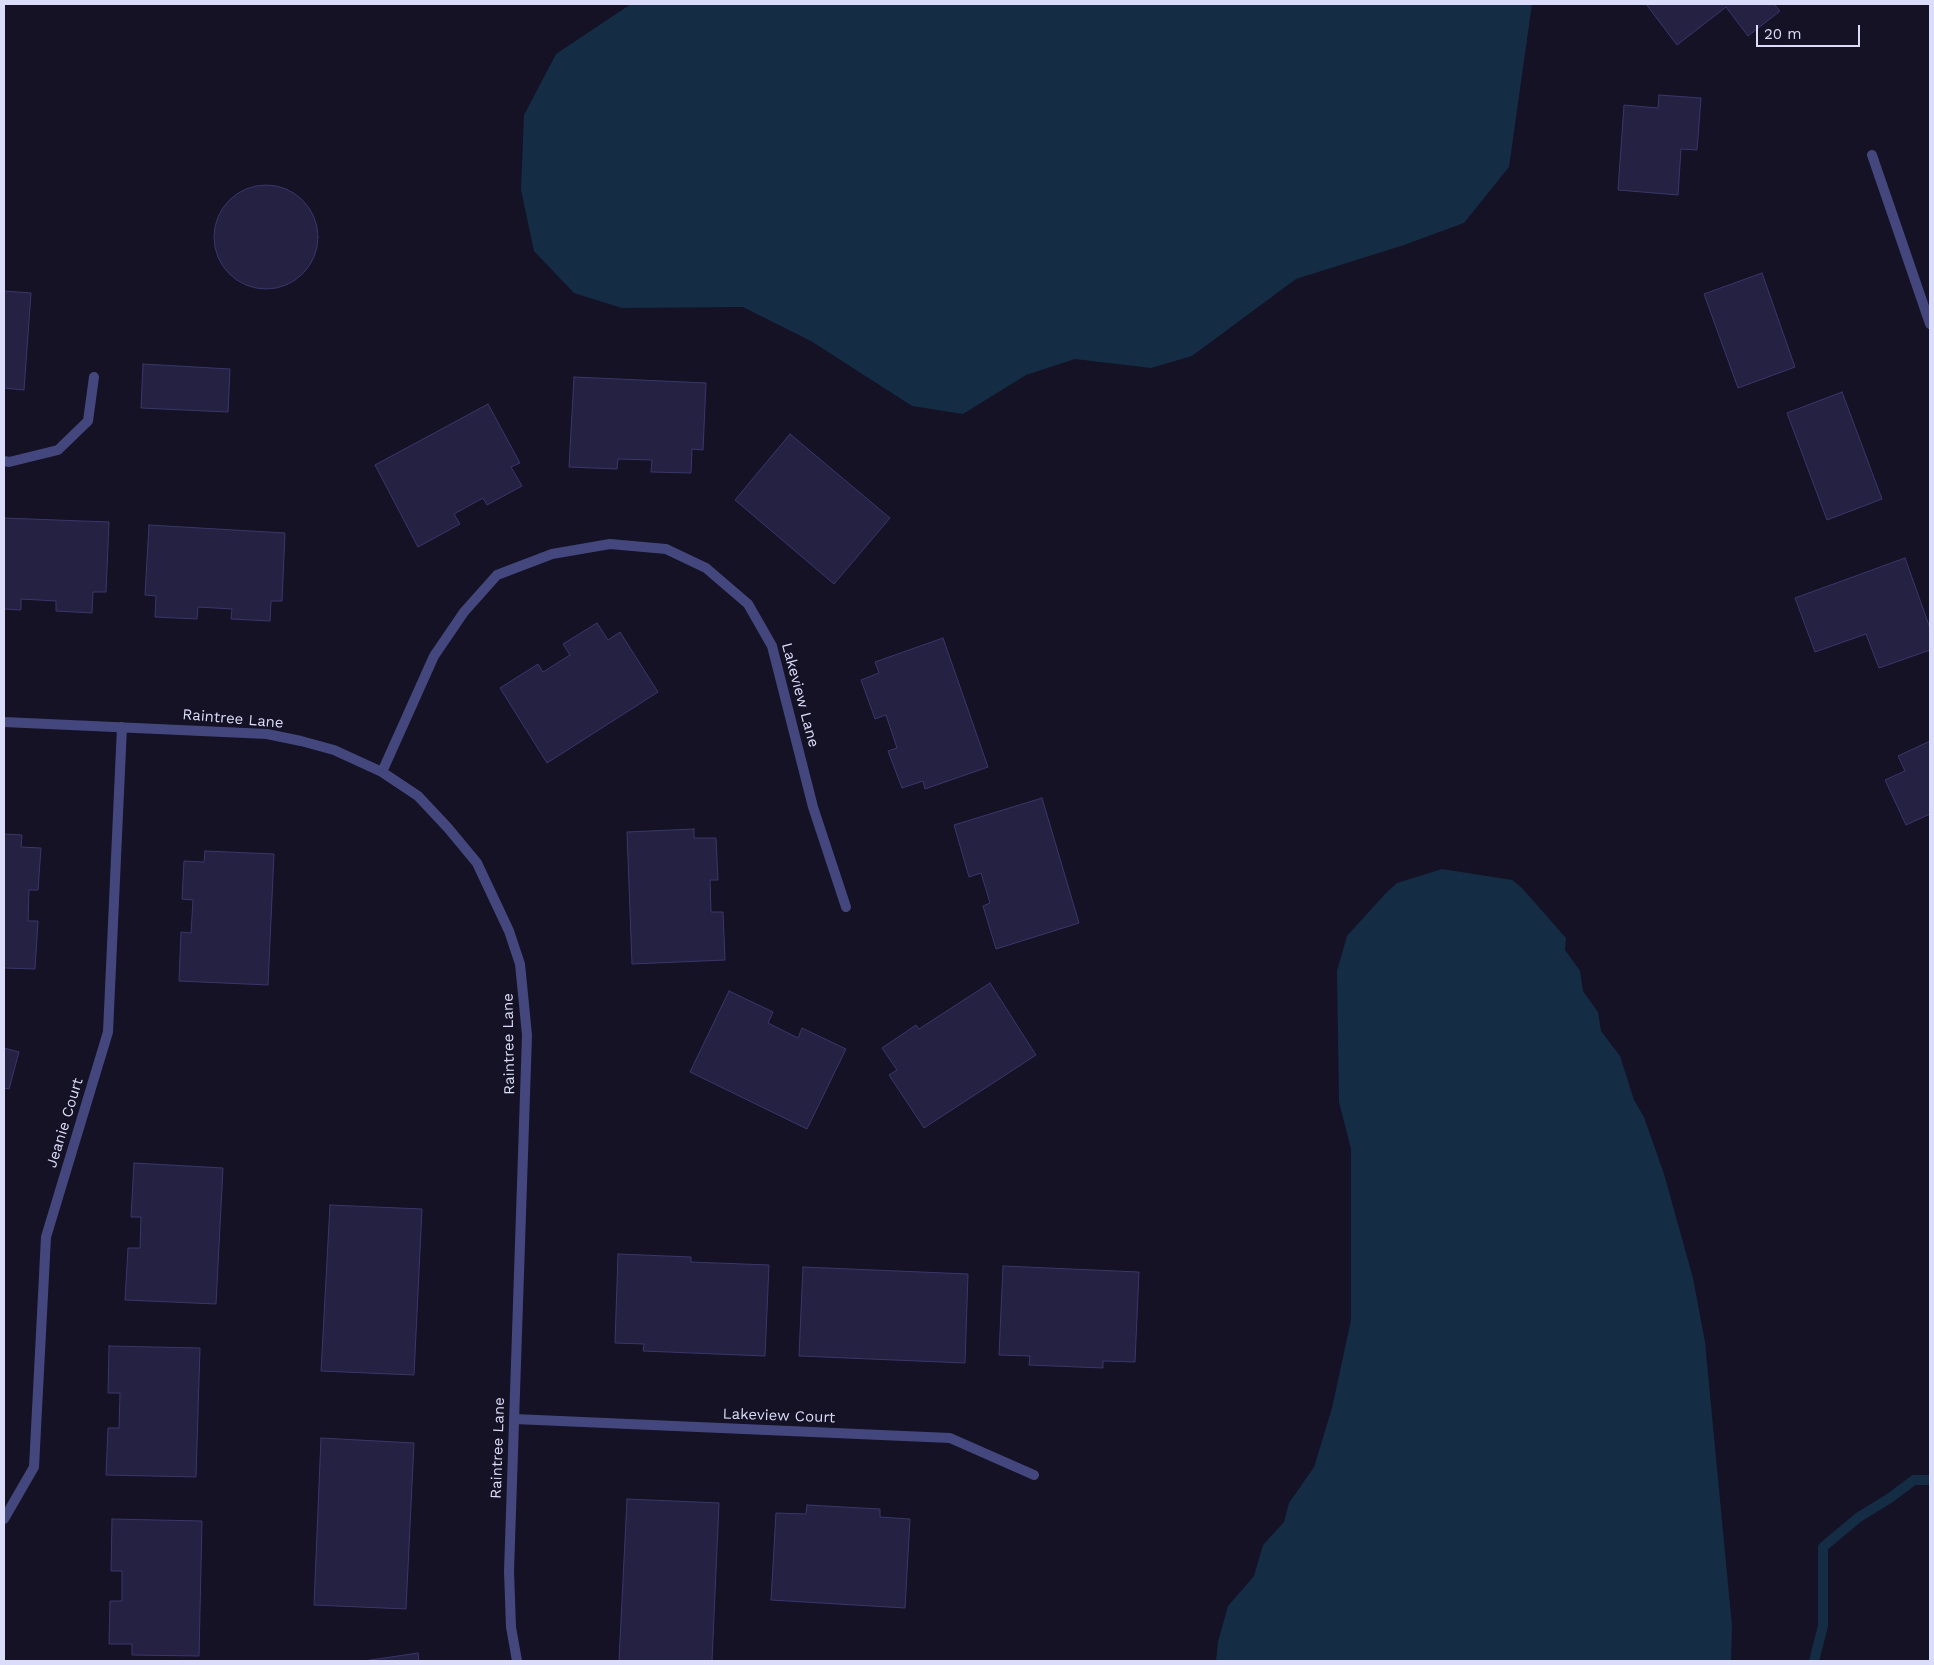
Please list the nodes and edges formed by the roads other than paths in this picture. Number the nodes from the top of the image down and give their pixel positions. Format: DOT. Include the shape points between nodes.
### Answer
graph roads {
  1 [pos="1872,155"];
  2 [pos="1930,324"];
  3 [pos="94,377"];
  4 [pos="4,461"];
  5 [pos="4,722"];
  6 [pos="122,727"];
  7 [pos="382,772"];
  8 [pos="846,907"];
  9 [pos="514,1419"];
  10 [pos="1034,1475"];
  11 [pos="4,1519"];
  12 [pos="516,1661"];
  1 -- 2 [label="street"];
  3 -- 4 [label="street" via="88,421 58,450"];
  5 -- 6 [label="street, Raintree Lane"];
  6 -- 7 [label="street, Raintree Lane" via="267,734 334,750"];
  6 -- 11 [label="street, Jeanie Court" via="108,1032 46,1237 34,1467"];
  7 -- 8 [label="street, Lakeview Lane" via="434,656 464,612 498,575 552,554 610,544 666,549 706,568 748,604 772,646 813,807"];
  7 -- 9 [label="street, Raintree Lane" via="418,796 477,863 509,930 520,964 527,1035"];
  9 -- 10 [label="street, Lakeview Court" via="950,1438"];
  9 -- 12 [label="street, Raintree Lane" via="509,1571"];
}
